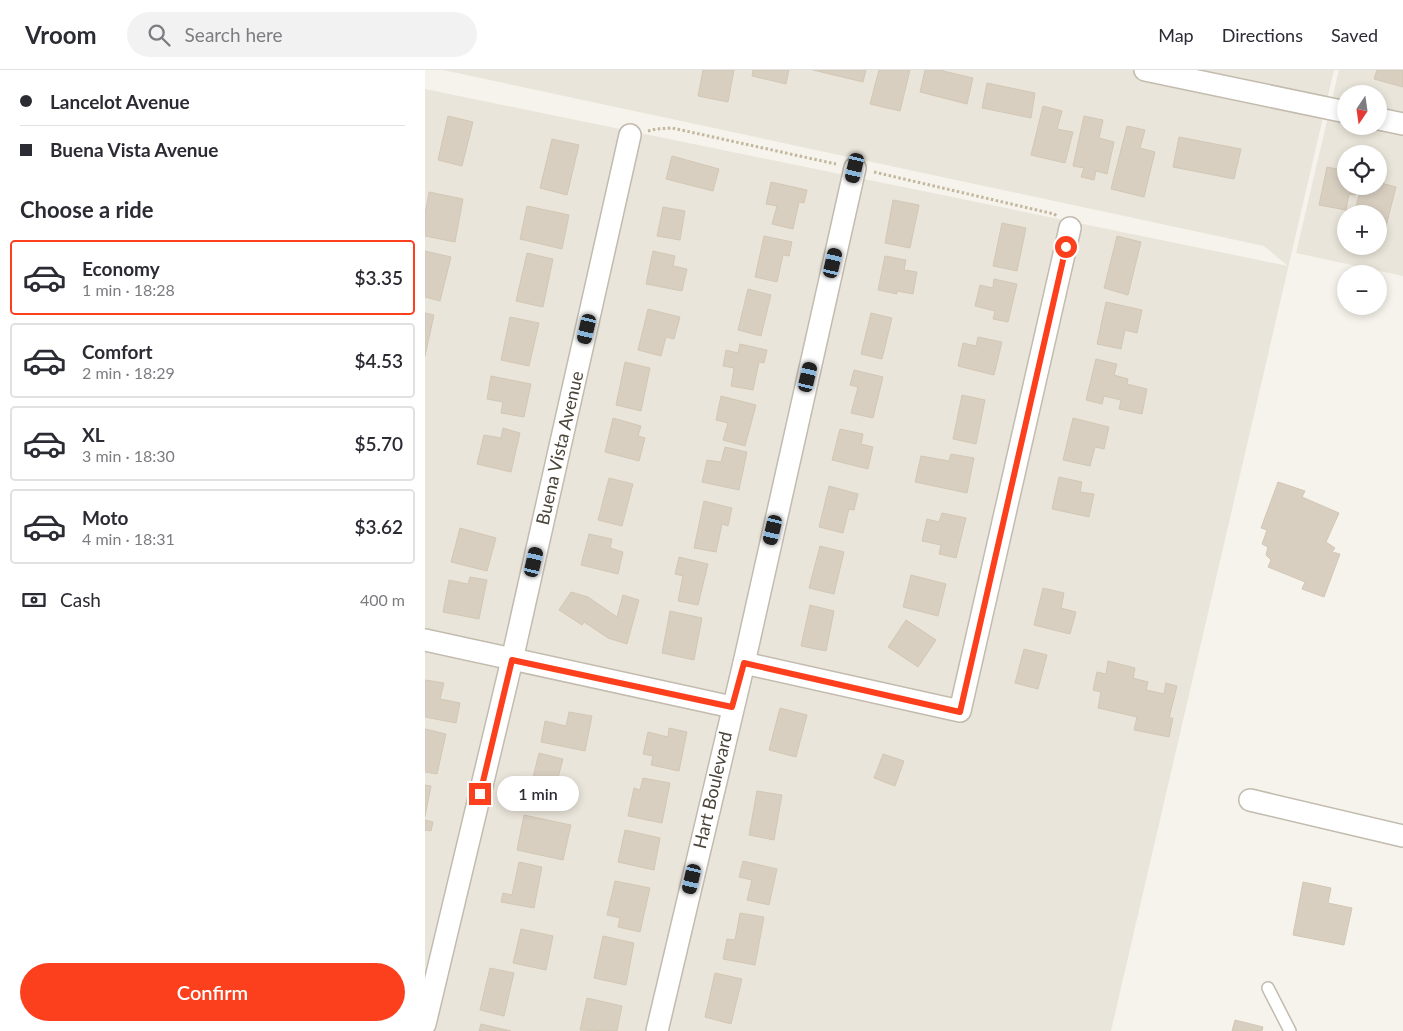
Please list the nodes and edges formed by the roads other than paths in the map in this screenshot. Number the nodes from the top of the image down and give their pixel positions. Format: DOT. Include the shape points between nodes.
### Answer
graph roads {
  1 [pos="1145,70"];
  2 [pos="1198,76"];
  3 [pos="1337,110"];
  4 [pos="1387,121"];
  5 [pos="1403,124"];
  6 [pos="630,135"];
  7 [pos="855,168"];
  8 [pos="1070,228"];
  9 [pos="425,640"];
  10 [pos="512,660"];
  11 [pos="744,663"];
  12 [pos="732,707"];
  13 [pos="1250,800"];
  14 [pos="1403,836"];
  15 [pos="1268,988"];
  16 [pos="425,1024"];
  17 [pos="657,1031"];
  18 [pos="1290,1031"];
  1 -- 2 [label="street"];
  2 -- 3 [label="street"];
  4 -- 5 [label="street"];
  6 -- 10 [label="street, Buena Vista Avenue"];
  7 -- 11 [label="street, Hart Boulevard"];
  8 -- 11 [label="street" via="960,712"];
  9 -- 10 [label="street"];
  10 -- 12 [label="street"];
  10 -- 16 [label="street, Buena Vista Avenue"];
  11 -- 12 [label="street, Hart Boulevard"];
  12 -- 17 [label="street, Hart Boulevard"];
  13 -- 14 [label="street"];
  15 -- 18 [label="lane"];
}
